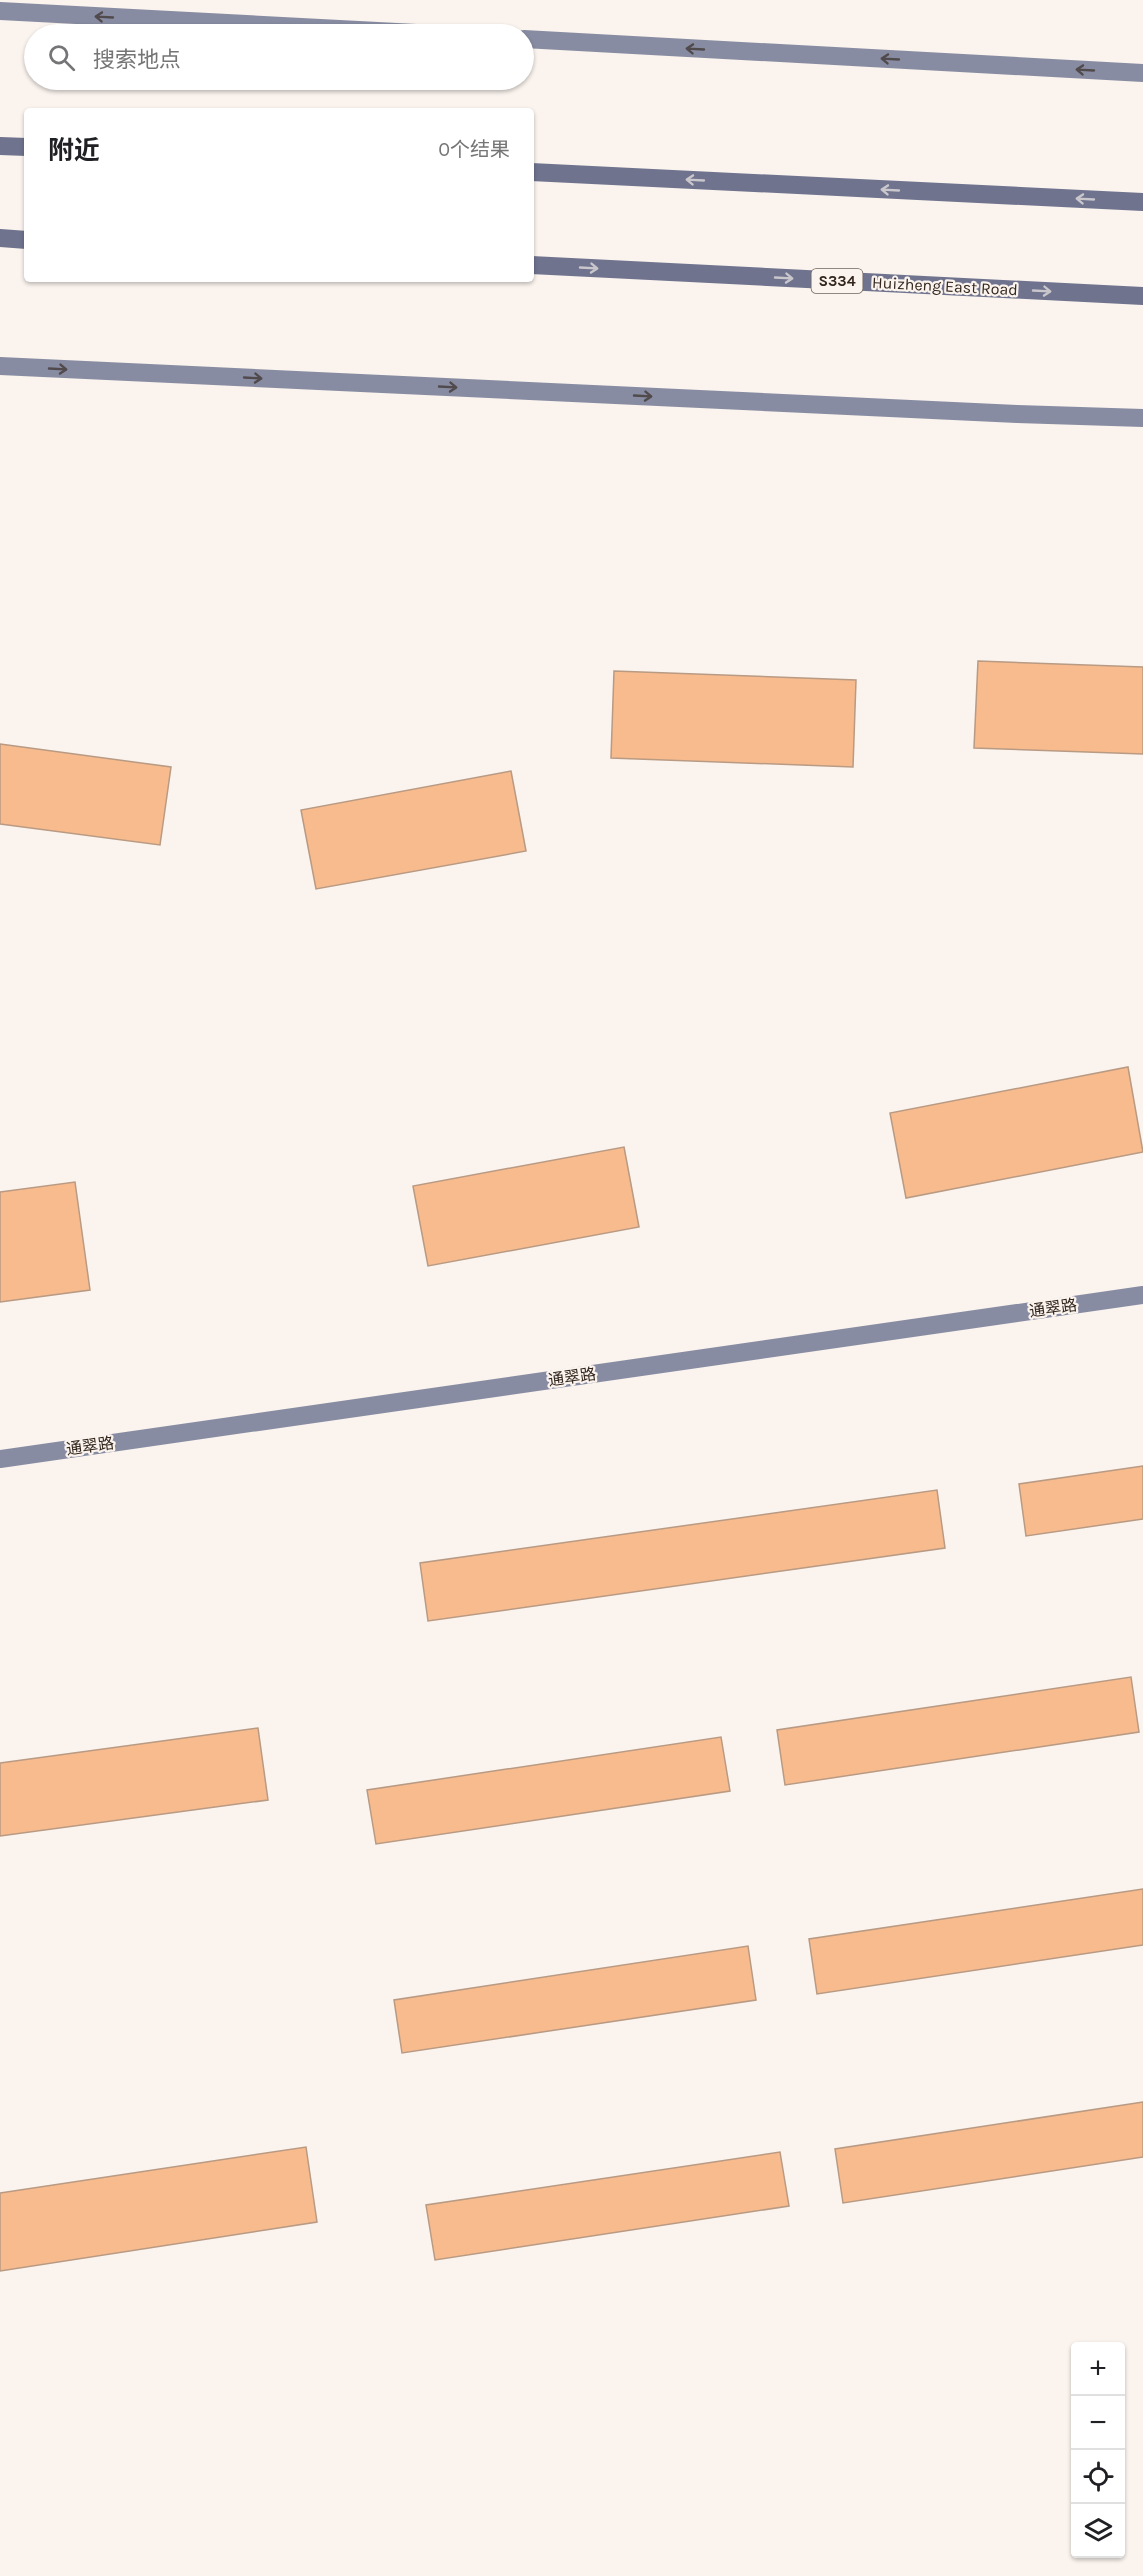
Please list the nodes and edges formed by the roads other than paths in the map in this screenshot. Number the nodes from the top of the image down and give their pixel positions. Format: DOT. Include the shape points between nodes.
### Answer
graph roads {
  1 [pos="0,11"];
  2 [pos="246,24"];
  3 [pos="534,40"];
  4 [pos="1143,73"];
  5 [pos="0,146"];
  6 [pos="24,147"];
  7 [pos="534,172"];
  8 [pos="1143,202"];
  9 [pos="0,238"];
  10 [pos="24,240"];
  11 [pos="534,265"];
  12 [pos="1143,296"];
  13 [pos="0,366"];
  14 [pos="1143,418"];
  15 [pos="1143,1295"];
  16 [pos="0,1459"];
  2 -- 1 [label="main road, one-way"];
  4 -- 3 [label="main road, one-way"];
  5 -- 6 [label="main road"];
  8 -- 7 [label="main road, one-way"];
  9 -- 10 [label="main road"];
  11 -- 12 [label="main road, Huizheng East Road / S334, one-way"];
  13 -- 14 [label="main road, one-way"];
  15 -- 16 [label="main road, 通翠路"];
}
